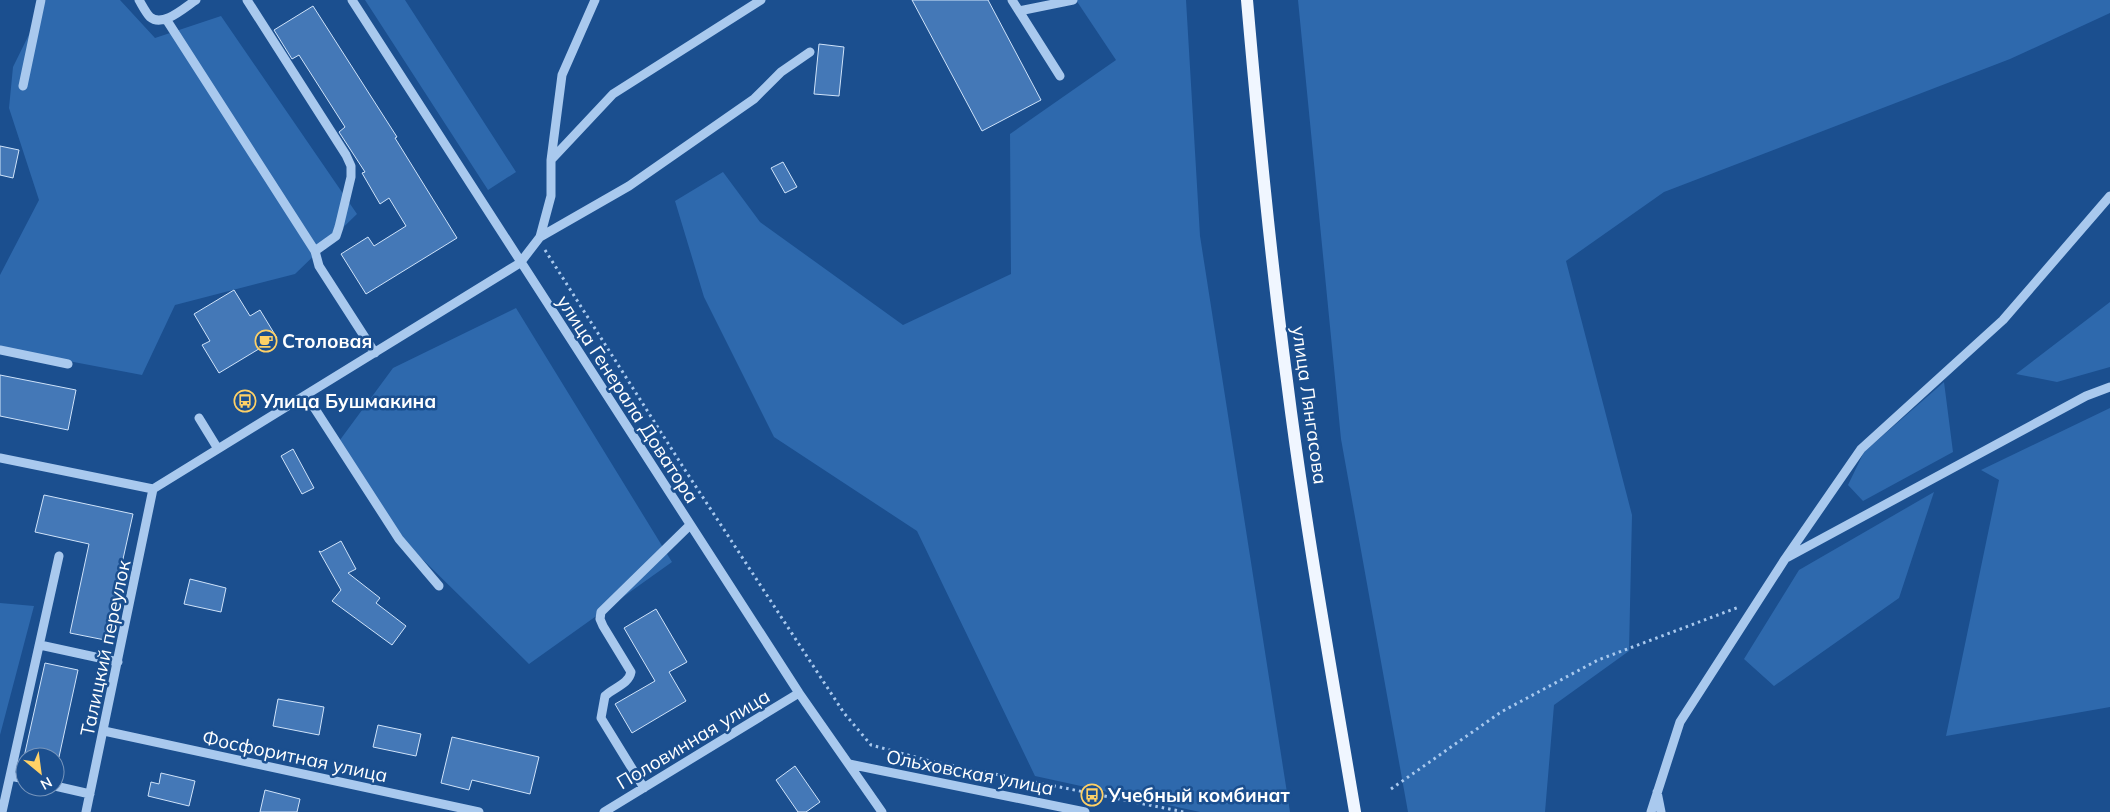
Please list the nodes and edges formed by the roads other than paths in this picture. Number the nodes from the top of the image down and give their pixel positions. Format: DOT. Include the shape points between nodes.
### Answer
graph roads {
  1 [pos="41,0"];
  2 [pos="139,0"];
  3 [pos="196,0"];
  4 [pos="247,0"];
  5 [pos="352,0"];
  6 [pos="595,0"];
  7 [pos="761,0"];
  8 [pos="1012,0"];
  9 [pos="1073,0"];
  10 [pos="1248,0"];
  11 [pos="1019,11"];
  12 [pos="166,19"];
  13 [pos="810,52"];
  14 [pos="1060,76"];
  15 [pos="23,86"];
  16 [pos="551,160"];
  17 [pos="2110,196"];
  18 [pos="540,237"];
  19 [pos="315,251"];
  20 [pos="520,264"];
  21 [pos="0,350"];
  22 [pos="375,353"];
  23 [pos="68,364"];
  24 [pos="2110,387"];
  25 [pos="306,395"];
  26 [pos="199,418"];
  27 [pos="218,449"];
  28 [pos="0,458"];
  29 [pos="153,489"];
  30 [pos="690,525"];
  31 [pos="59,556"];
  32 [pos="1785,559"];
  33 [pos="439,586"];
  34 [pos="40,645"];
  35 [pos="118,662"];
  36 [pos="800,693"];
  37 [pos="104,731"];
  38 [pos="849,764"];
  39 [pos="10,776"];
  40 [pos="15,777"];
  41 [pos="65,788"];
  42 [pos="644,788"];
  43 [pos="1657,792"];
  44 [pos="90,794"];
  45 [pos="2,812"];
  46 [pos="86,812"];
  47 [pos="479,812"];
  48 [pos="604,812"];
  49 [pos="882,812"];
  50 [pos="1085,812"];
  51 [pos="1355,812"];
  52 [pos="1651,812"];
  53 [pos="1661,812"];
  1 -- 15 [label="street"];
  2 -- 12 [label="street" via="150,17 158,21"];
  3 -- 12 [label="street"];
  4 -- 19 [label="street" via="351,166 340,227 336,236"];
  5 -- 20 [label="street, улица Генерала Доватора"];
  6 -- 16 [label="street" via="562,75"];
  7 -- 16 [label="street" via="612,94"];
  8 -- 11 [label="street"];
  9 -- 11 [label="street"];
  10 -- 51 [label="main road, улица Лянгасова" via="1257,122 1287,382"];
  11 -- 14 [label="street"];
  12 -- 19 [label="street"];
  13 -- 18 [label="street" via="780,72 754,99 629,186"];
  16 -- 18 [label="street" via="551,196"];
  17 -- 32 [label="street" via="2003,320 1861,449"];
  18 -- 20 [label="street"];
  19 -- 22 [label="street" via="319,266"];
  20 -- 22 [label="street"];
  20 -- 30 [label="street, улица Генерала Доватора"];
  21 -- 23 [label="street"];
  22 -- 25 [label="street"];
  24 -- 32 [label="street" via="2086,396"];
  25 -- 27 [label="street"];
  25 -- 33 [label="street" via="399,540"];
  26 -- 27 [label="street"];
  27 -- 29 [label="street"];
  28 -- 29 [label="street"];
  29 -- 35 [label="street, Талицкий переулок"];
  30 -- 36 [label="street, улица Генерала Доватора"];
  30 -- 42 [label="street" via="601,612 603,626 631,672 626,681 605,696 601,718"];
  31 -- 34 [label="street"];
  32 -- 43 [label="street" via="1680,722"];
  34 -- 35 [label="street"];
  34 -- 39 [label="street"];
  35 -- 37 [label="street, Талицкий переулок"];
  36 -- 38 [label="street, улица Генерала Доватора"];
  36 -- 42 [label="street, Половинная улица"];
  37 -- 44 [label="street, Талицкий переулок"];
  37 -- 47 [label="street, Фосфоритная улица"];
  38 -- 49 [label="street, улица Генерала Доватора"];
  38 -- 50 [label="street, Ольховская улица"];
  39 -- 40 [label="street"];
  39 -- 45 [label="street"];
  41 -- 44 [label="street"];
  42 -- 48 [label="street, Половинная улица"];
  43 -- 52 [label="street"];
  43 -- 53 [label="street"];
  44 -- 46 [label="street, Талицкий переулок"];
}
